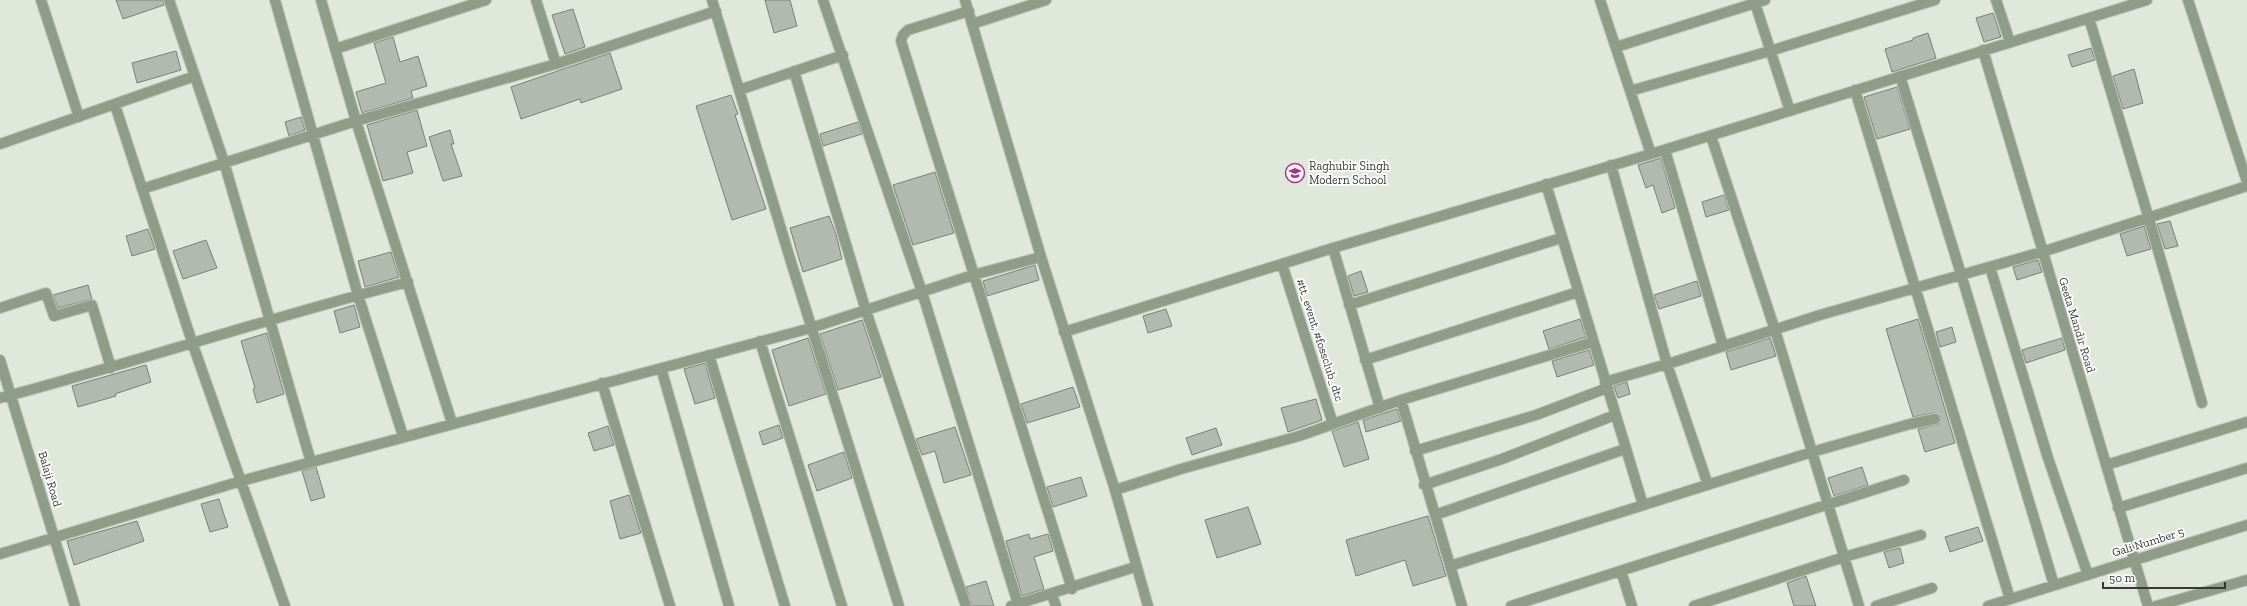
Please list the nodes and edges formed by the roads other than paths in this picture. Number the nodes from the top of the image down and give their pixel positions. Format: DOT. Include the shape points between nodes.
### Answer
graph roads {
  1 [pos="41,0"];
  2 [pos="170,0"];
  3 [pos="275,0"];
  4 [pos="321,0"];
  5 [pos="486,0"];
  6 [pos="536,0"];
  7 [pos="712,0"];
  8 [pos="823,0"];
  9 [pos="965,0"];
  10 [pos="1046,0"];
  11 [pos="1600,0"];
  12 [pos="1766,0"];
  13 [pos="1936,0"];
  14 [pos="1996,0"];
  15 [pos="2147,0"];
  16 [pos="2188,0"];
  17 [pos="1754,2"];
  18 [pos="716,11"];
  19 [pos="969,12"];
  20 [pos="2089,18"];
  21 [pos="972,24"];
  22 [pos="2010,42"];
  23 [pos="1616,47"];
  24 [pos="335,49"];
  25 [pos="1983,50"];
  26 [pos="1770,51"];
  27 [pos="843,55"];
  28 [pos="556,64"];
  29 [pos="794,72"];
  30 [pos="195,76"];
  31 [pos="1900,76"];
  32 [pos="740,90"];
  33 [pos="1855,90"];
  34 [pos="1630,91"];
  35 [pos="115,104"];
  36 [pos="1790,111"];
  37 [pos="79,117"];
  38 [pos="356,121"];
  39 [pos="314,135"];
  40 [pos="1712,136"];
  41 [pos="0,144"];
  42 [pos="1665,150"];
  43 [pos="1651,154"];
  44 [pos="224,162"];
  45 [pos="1611,165"];
  46 [pos="2247,182"];
  47 [pos="1546,184"];
  48 [pos="2247,186"];
  49 [pos="142,189"];
  50 [pos="2149,219"];
  51 [pos="1561,238"];
  52 [pos="1332,248"];
  53 [pos="2042,252"];
  54 [pos="1041,257"];
  55 [pos="1282,264"];
  56 [pos="1990,267"];
  57 [pos="1961,274"];
  58 [pos="972,275"];
  59 [pos="408,282"];
  60 [pos="1914,288"];
  61 [pos="922,292"];
  62 [pos="1578,292"];
  63 [pos="358,295"];
  64 [pos="1349,305"];
  65 [pos="0,308"];
  66 [pos="866,310"];
  67 [pos="270,320"];
  68 [pos="811,328"];
  69 [pos="1775,330"];
  70 [pos="1064,332"];
  71 [pos="760,341"];
  72 [pos="1593,342"];
  73 [pos="193,345"];
  74 [pos="1723,346"];
  75 [pos="709,355"];
  76 [pos="0,360"];
  77 [pos="1365,360"];
  78 [pos="1667,364"];
  79 [pos="111,368"];
  80 [pos="661,368"];
  81 [pos="602,383"];
  82 [pos="1606,385"];
  83 [pos="11,395"];
  84 [pos="0,398"];
  85 [pos="1401,400"];
  86 [pos="2202,403"];
  87 [pos="1380,408"];
  88 [pos="1615,415"];
  89 [pos="1935,419"];
  90 [pos="2247,422"];
  91 [pos="452,423"];
  92 [pos="1333,424"];
  93 [pos="403,436"];
  94 [pos="1626,449"];
  95 [pos="1415,451"];
  96 [pos="1812,452"];
  97 [pos="311,462"];
  98 [pos="2106,465"];
  99 [pos="2247,468"];
  100 [pos="1904,480"];
  101 [pos="241,481"];
  102 [pos="1424,484"];
  103 [pos="1708,485"];
  104 [pos="1115,490"];
  105 [pos="1643,505"];
  106 [pos="1829,505"];
  107 [pos="2118,508"];
  108 [pos="1435,515"];
  109 [pos="2247,525"];
  110 [pos="1921,535"];
  111 [pos="53,539"];
  112 [pos="0,554"];
  113 [pos="1844,556"];
  114 [pos="2134,560"];
  115 [pos="1450,566"];
  116 [pos="1135,567"];
  117 [pos="1621,571"];
  118 [pos="2088,575"];
  119 [pos="2247,580"];
  120 [pos="2054,585"];
  121 [pos="1932,588"];
  122 [pos="1072,589"];
  123 [pos="1052,595"];
  124 [pos="2010,599"];
  125 [pos="1014,605"];
  126 [pos="75,606"];
  127 [pos="285,606"];
  128 [pos="670,606"];
  129 [pos="729,606"];
  130 [pos="785,606"];
  131 [pos="842,606"];
  132 [pos="899,606"];
  133 [pos="966,606"];
  134 [pos="1056,606"];
  135 [pos="1148,606"];
  136 [pos="1462,606"];
  137 [pos="1510,606"];
  138 [pos="1632,606"];
  139 [pos="1694,606"];
  140 [pos="1859,606"];
  141 [pos="1876,606"];
  142 [pos="1988,606"];
  143 [pos="2148,606"];
  144 [pos="2156,606"];
  1 -- 37 [label="street"];
  2 -- 30 [label="street"];
  3 -- 39 [label="street"];
  4 -- 24 [label="street"];
  5 -- 24 [label="street"];
  6 -- 28 [label="street"];
  7 -- 18 [label="street"];
  8 -- 27 [label="street"];
  9 -- 19 [label="street"];
  10 -- 21 [label="street"];
  11 -- 23 [label="street"];
  12 -- 17 [label="street"];
  13 -- 26 [label="street"];
  14 -- 22 [label="street"];
  15 -- 20 [label="street"];
  16 -- 46 [label="street"];
  17 -- 23 [label="street"];
  17 -- 26 [label="street"];
  18 -- 28 [label="street"];
  18 -- 32 [label="street"];
  19 -- 21 [label="street"];
  19 -- 58 [label="street" via="908,30 901,42"];
  20 -- 22 [label="street"];
  20 -- 50 [label="street"];
  21 -- 54 [label="street"];
  22 -- 25 [label="street"];
  23 -- 34 [label="street"];
  24 -- 38 [label="street"];
  25 -- 31 [label="street"];
  25 -- 53 [label="street, Geeta Mandir Road"];
  26 -- 34 [label="street"];
  26 -- 36 [label="street"];
  27 -- 29 [label="street"];
  27 -- 61 [label="street"];
  28 -- 38 [label="street"];
  29 -- 32 [label="street"];
  29 -- 66 [label="street"];
  30 -- 35 [label="street"];
  30 -- 44 [label="street"];
  31 -- 33 [label="street"];
  31 -- 57 [label="street"];
  32 -- 68 [label="street"];
  33 -- 36 [label="street"];
  33 -- 60 [label="street"];
  34 -- 43 [label="street"];
  35 -- 37 [label="street"];
  35 -- 49 [label="street"];
  36 -- 40 [label="street"];
  37 -- 41 [label="street"];
  38 -- 39 [label="street"];
  38 -- 59 [label="street"];
  39 -- 44 [label="street"];
  39 -- 63 [label="street"];
  40 -- 42 [label="street"];
  40 -- 69 [label="street"];
  42 -- 43 [label="street"];
  42 -- 74 [label="street"];
  43 -- 45 [label="street"];
  44 -- 49 [label="street"];
  44 -- 67 [label="street"];
  45 -- 47 [label="street"];
  45 -- 78 [label="street"];
  47 -- 51 [label="street"];
  47 -- 52 [label="street"];
  48 -- 50 [label="street"];
  49 -- 73 [label="street"];
  50 -- 53 [label="street"];
  50 -- 86 [label="street"];
  51 -- 62 [label="street"];
  51 -- 64 [label="street"];
  52 -- 55 [label="street"];
  52 -- 64 [label="street"];
  53 -- 56 [label="street"];
  53 -- 98 [label="street, Geeta Mandir Road"];
  54 -- 58 [label="street"];
  54 -- 70 [label="street"];
  55 -- 70 [label="street"];
  55 -- 92 [label="street, #tt_event, #fossclub_dtc"];
  56 -- 57 [label="street"];
  56 -- 118 [label="street" via="2048,458"];
  57 -- 60 [label="street"];
  57 -- 120 [label="street"];
  58 -- 61 [label="street"];
  58 -- 122 [label="street"];
  59 -- 63 [label="street"];
  59 -- 91 [label="street"];
  60 -- 69 [label="street"];
  60 -- 124 [label="street"];
  61 -- 66 [label="street"];
  61 -- 125 [label="street"];
  62 -- 72 [label="street"];
  62 -- 77 [label="street"];
  63 -- 67 [label="street"];
  63 -- 93 [label="street"];
  64 -- 77 [label="street"];
  65 -- 79 [label="street" via="46,293 54,316 92,305"];
  66 -- 68 [label="street"];
  66 -- 133 [label="street"];
  67 -- 73 [label="street"];
  67 -- 97 [label="street"];
  68 -- 71 [label="street"];
  68 -- 132 [label="street"];
  69 -- 74 [label="street"];
  69 -- 96 [label="street"];
  70 -- 104 [label="street"];
  71 -- 75 [label="street"];
  71 -- 131 [label="street"];
  72 -- 82 [label="street"];
  72 -- 85 [label="street"];
  73 -- 79 [label="street"];
  73 -- 101 [label="street"];
  74 -- 78 [label="street"];
  75 -- 80 [label="street"];
  75 -- 130 [label="street"];
  76 -- 83 [label="street, Balaji Road"];
  77 -- 87 [label="street"];
  78 -- 82 [label="street"];
  78 -- 103 [label="street"];
  79 -- 83 [label="street"];
  80 -- 81 [label="street"];
  80 -- 129 [label="street"];
  81 -- 91 [label="street"];
  81 -- 128 [label="street"];
  82 -- 88 [label="street"];
  82 -- 95 [label="street" via="1536,415"];
  83 -- 84 [label="street"];
  83 -- 111 [label="street, Balaji Road"];
  85 -- 87 [label="street"];
  85 -- 95 [label="street"];
  87 -- 92 [label="street"];
  88 -- 94 [label="street"];
  88 -- 102 [label="street" via="1502,459"];
  89 -- 96 [label="street"];
  90 -- 98 [label="street"];
  91 -- 93 [label="street"];
  92 -- 104 [label="street"];
  93 -- 97 [label="street"];
  94 -- 105 [label="street"];
  94 -- 108 [label="street"];
  95 -- 102 [label="street"];
  96 -- 103 [label="street"];
  96 -- 106 [label="street"];
  97 -- 101 [label="street"];
  98 -- 107 [label="street, Geeta Mandir Road"];
  99 -- 107 [label="street"];
  100 -- 106 [label="street"];
  101 -- 111 [label="street"];
  101 -- 127 [label="street"];
  102 -- 108 [label="street"];
  103 -- 105 [label="street"];
  104 -- 116 [label="street"];
  105 -- 115 [label="street"];
  106 -- 113 [label="street"];
  106 -- 117 [label="street"];
  107 -- 114 [label="street, Geeta Mandir Road"];
  108 -- 115 [label="street"];
  109 -- 114 [label="street, Gali Number 5"];
  110 -- 113 [label="street"];
  111 -- 112 [label="street"];
  111 -- 126 [label="street, Balaji Road"];
  113 -- 139 [label="street"];
  113 -- 140 [label="street"];
  114 -- 118 [label="street, Gali Number 5"];
  114 -- 143 [label="street, Geeta Mandir Road"];
  115 -- 136 [label="street"];
  116 -- 122 [label="street"];
  116 -- 135 [label="street"];
  117 -- 137 [label="street"];
  117 -- 138 [label="street"];
  118 -- 120 [label="street, Gali Number 5"];
  119 -- 144 [label="street"];
  120 -- 124 [label="street, Gali Number 5"];
  121 -- 141 [label="street"];
  122 -- 123 [label="street"];
  123 -- 125 [label="street"];
  123 -- 134 [label="street"];
  124 -- 142 [label="street, Gali Number 5"];
}
